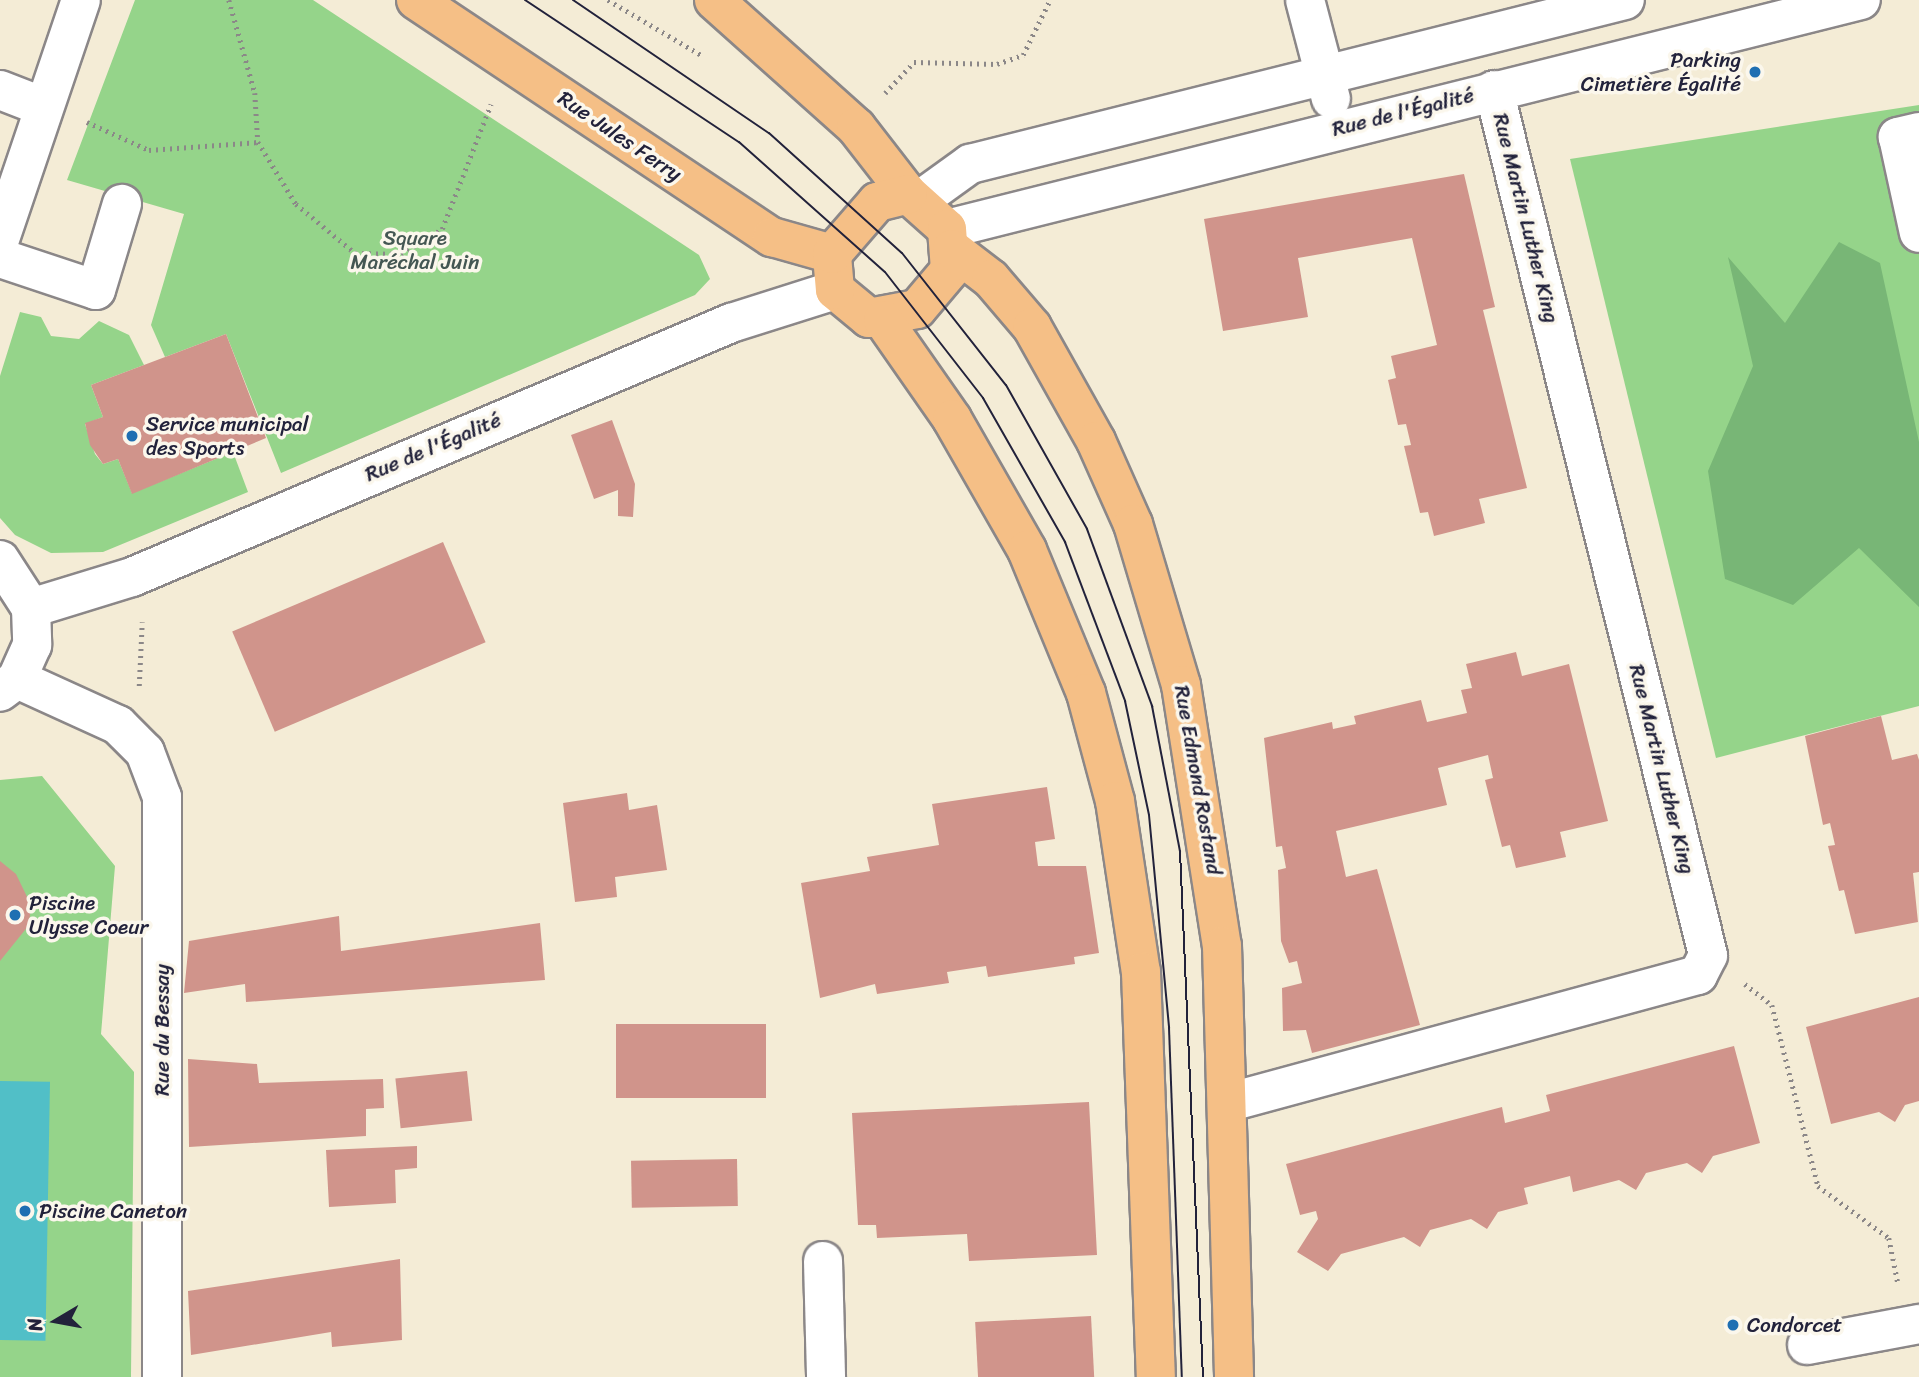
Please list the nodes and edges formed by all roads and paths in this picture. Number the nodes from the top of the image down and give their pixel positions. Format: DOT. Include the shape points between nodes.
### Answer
graph roads {
  1 [pos="81,0"];
  2 [pos="229,0"];
  3 [pos="416,0"];
  4 [pos="714,0"];
  5 [pos="1050,0"];
  6 [pos="1305,0"];
  7 [pos="1625,0"];
  8 [pos="1861,0"];
  9 [pos="516,66"];
  10 [pos="1325,75"];
  11 [pos="0,90"];
  12 [pos="1494,90"];
  13 [pos="878,106"];
  14 [pos="44,107"];
  15 [pos="1339,128"];
  16 [pos="1919,132"];
  17 [pos="258,142"];
  18 [pos="914,197"];
  19 [pos="122,204"];
  20 [pos="1919,233"];
  21 [pos="0,239"];
  22 [pos="949,239"];
  23 [pos="0,258"];
  24 [pos="833,272"];
  25 [pos="883,320"];
  26 [pos="0,561"];
  27 [pos="132,577"];
  28 [pos="31,608"];
  29 [pos="9,686"];
  30 [pos="118,725"];
  31 [pos="1708,955"];
  32 [pos="1230,1102"];
  33 [pos="823,1261"];
  34 [pos="1912,1325"];
  35 [pos="1807,1345"];
  36 [pos="162,1377"];
  37 [pos="826,1377"];
  38 [pos="1156,1377"];
  39 [pos="1234,1377"];
  1 -- 14 [label="street"];
  2 -- 17 [label="path" via="254,93"];
  3 -- 9 [label="main road, Rue Jules Ferry"];
  4 -- 18 [label="main road" via="856,127"];
  5 -- 13 [label="path" via="1023,55 997,64 914,62 893,80"];
  6 -- 10 [label="street"];
  7 -- 10 [label="street"];
  8 -- 12 [label="street, Rue de l'Égalité"];
  9 -- 17 [label="path" via="484,114 442,229 401,254 355,253 296,204"];
  9 -- 24 [label="main road, Rue Jules Ferry" via="772,237"];
  10 -- 15 [label="street"];
  10 -- 18 [label="street" via="971,164"];
  11 -- 14 [label="street"];
  12 -- 15 [label="street, Rue de l'Égalité"];
  12 -- 31 [label="street, Rue Martin Luther King"];
  14 -- 17 [label="path" via="149,150"];
  14 -- 21 [label="street"];
  15 -- 22 [label="street, Rue de l'Égalité"];
  16 -- 20 [label="street" via="1898,137"];
  18 -- 22 [label="main road"];
  18 -- 24 [label="main road" via="877,202"];
  19 -- 23 [label="street" via="96,290"];
  22 -- 25 [label="main road" via="950,270 936,290 917,309"];
  22 -- 32 [label="main road, Rue Edmond Rostand" via="991,279 1051,356 1119,486 1148,569 1181,685 1208,827"];
  24 -- 25 [label="main road" via="856,313"];
  24 -- 27 [label="street, Rue de l'Égalité" via="742,319"];
  25 -- 38 [label="main road" via="952,419 1027,550 1086,693 1115,801 1140,972"];
  26 -- 28 [label="street"];
  27 -- 28 [label="street, Rue de l'Égalité"];
  27 -- 30 [label="path" via="145,636 139,691"];
  28 -- 29 [label="street" via="32,645"];
  29 -- 30 [label="street, Rue du Bessay"];
  30 -- 36 [label="street, Rue du Bessay" via="145,751 162,797"];
  31 -- 32 [label="street" via="1698,975"];
  31 -- 34 [label="path" via="1772,1005 1818,1186 1889,1238"];
  32 -- 39 [label="main road, Rue Edmond Rostand"];
  33 -- 37 [label="street"];
  34 -- 35 [label="street"];
}
